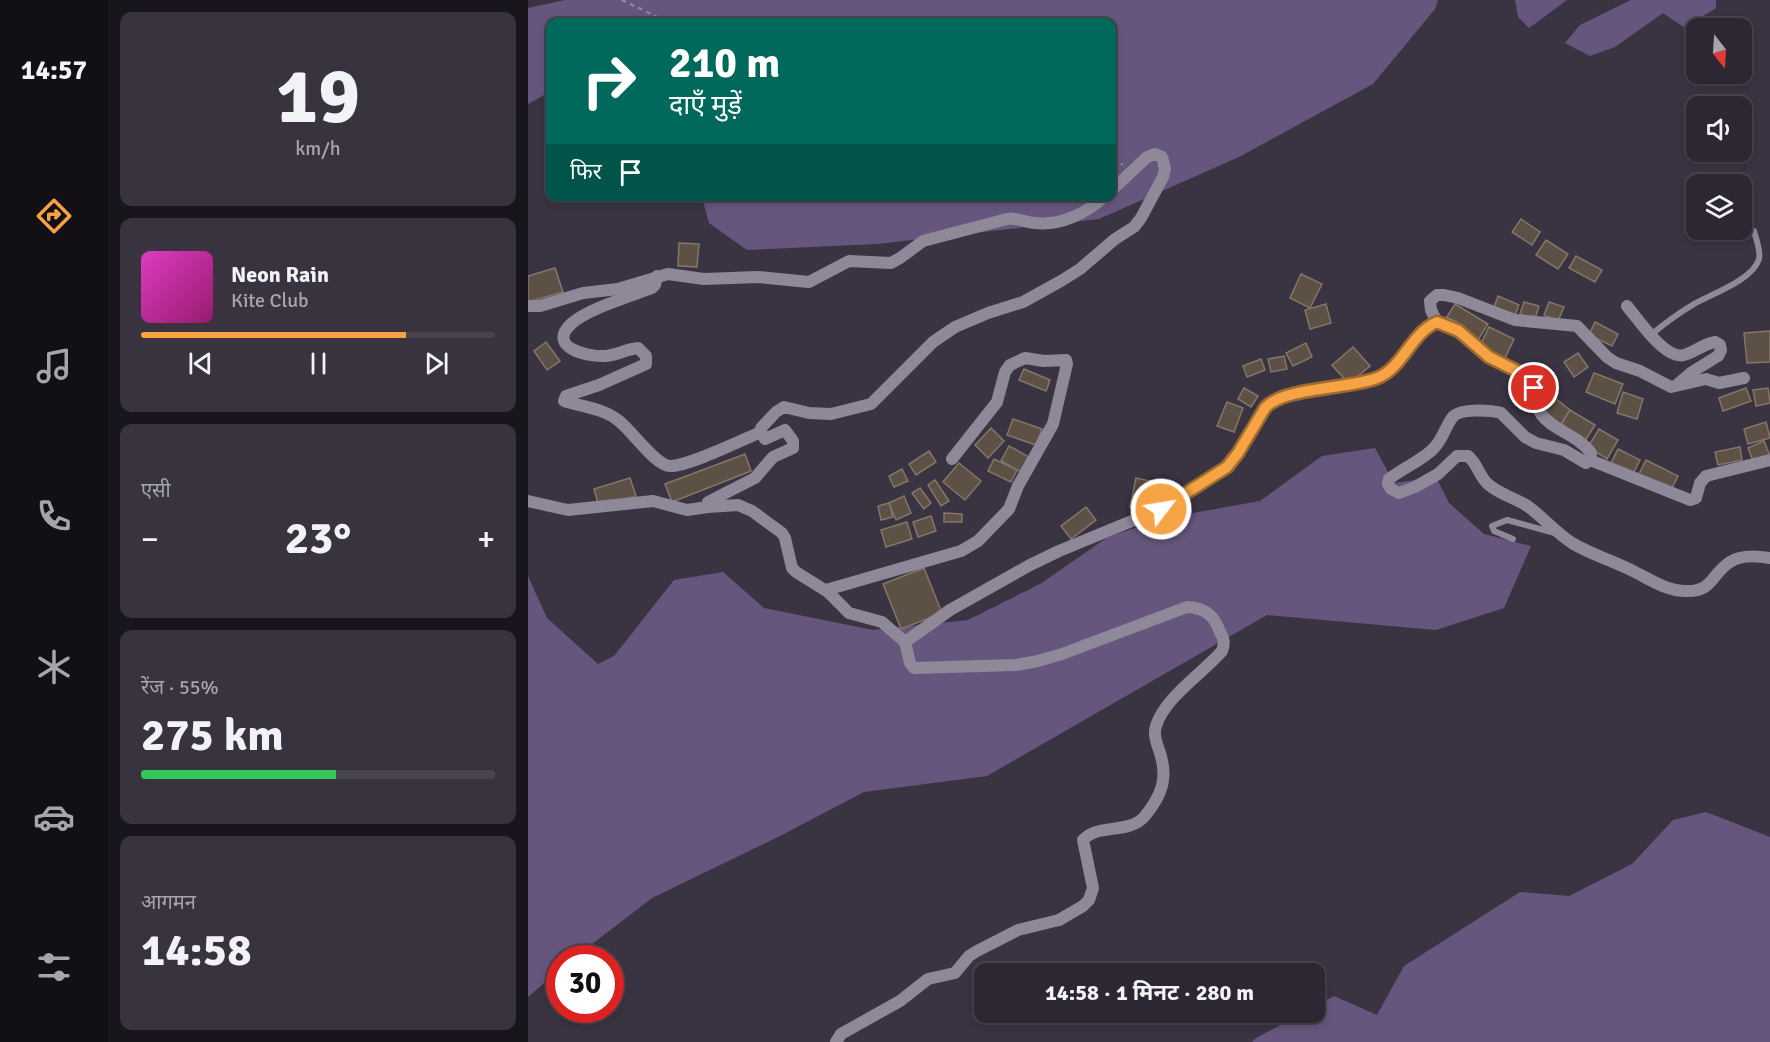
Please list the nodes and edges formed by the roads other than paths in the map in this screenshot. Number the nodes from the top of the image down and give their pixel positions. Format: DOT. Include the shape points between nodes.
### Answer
graph roads {
  1 [pos="1116,186"];
  2 [pos="1099,201"];
  3 [pos="1754,231"];
  4 [pos="657,276"];
  5 [pos="528,306"];
  6 [pos="1627,306"];
  7 [pos="1437,322"];
  8 [pos="1652,334"];
  9 [pos="1744,378"];
  10 [pos="1675,387"];
  11 [pos="761,432"];
  12 [pos="952,459"];
  13 [pos="1590,460"];
  14 [pos="1770,460"];
  15 [pos="528,501"];
  16 [pos="708,507"];
  17 [pos="1561,535"];
  18 [pos="1513,539"];
  19 [pos="1770,558"];
  20 [pos="826,590"];
  21 [pos="905,642"];
  22 [pos="836,1042"];
  1 -- 11 [label="street" via="1147,157 1162,157 1166,169 1139,221 1080,269 1023,302 944,333 871,404 831,414 784,407"];
  2 -- 4 [label="street" via="1076,216 1036,224 1013,218 923,241 891,262 852,260 809,282"];
  3 -- 8 [label="lane" via="1757,263 1730,287 1695,303"];
  4 -- 5 [label="street" via="618,290 583,293"];
  4 -- 11 [label="street" via="652,288 578,319 564,339 571,349 591,355 607,356 638,348 646,356 646,364 564,400 613,417 659,463 670,466 687,463"];
  6 -- 8 [label="street"];
  7 -- 10 [label="street" via="1430,302 1444,294 1515,320 1577,326 1607,357"];
  7 -- 13 [label="street" via="1453,328 1485,354 1529,377 1541,414 1585,445 1591,453"];
  7 -- 21 [label="street" via="1422,331 1396,365 1381,376 1270,403 1232,461 1173,502 1037,561 950,610"];
  8 -- 10 [label="street" via="1663,348 1678,356 1711,342 1720,345 1718,356"];
  9 -- 10 [label="street"];
  11 -- 16 [label="street" via="765,439 785,430 794,447 773,457 755,478 708,501"];
  12 -- 20 [label="street" via="997,402 1005,372 1011,365 1025,358 1066,360 1053,424 1009,509 998,522 978,541 961,550"];
  13 -- 14 [label="street" via="1690,500 1696,498 1706,476"];
  13 -- 17 [label="street" via="1586,463 1564,450 1530,440 1501,413 1460,412 1453,416 1436,446 1388,481 1391,489 1401,492 1438,474 1457,456 1468,456 1485,482 1526,505"];
  15 -- 16 [label="street" via="568,510 653,501 687,510"];
  16 -- 20 [label="street" via="738,506 752,512 784,536 794,570"];
  17 -- 18 [label="lane" via="1507,520 1492,526 1494,531"];
  17 -- 19 [label="street" via="1599,558 1658,585 1682,591 1708,586 1726,564 1737,559"];
  20 -- 21 [label="street" via="849,613 882,622"];
  21 -- 22 [label="street" via="914,668 1016,665 1062,654 1186,607 1211,614 1224,642 1222,651 1172,701 1158,722 1155,735 1164,784 1149,810 1137,824 1090,834 1083,840 1094,888 1089,900 1067,916 1018,930 972,954 956,973 924,982 900,1001 841,1034"];
}
